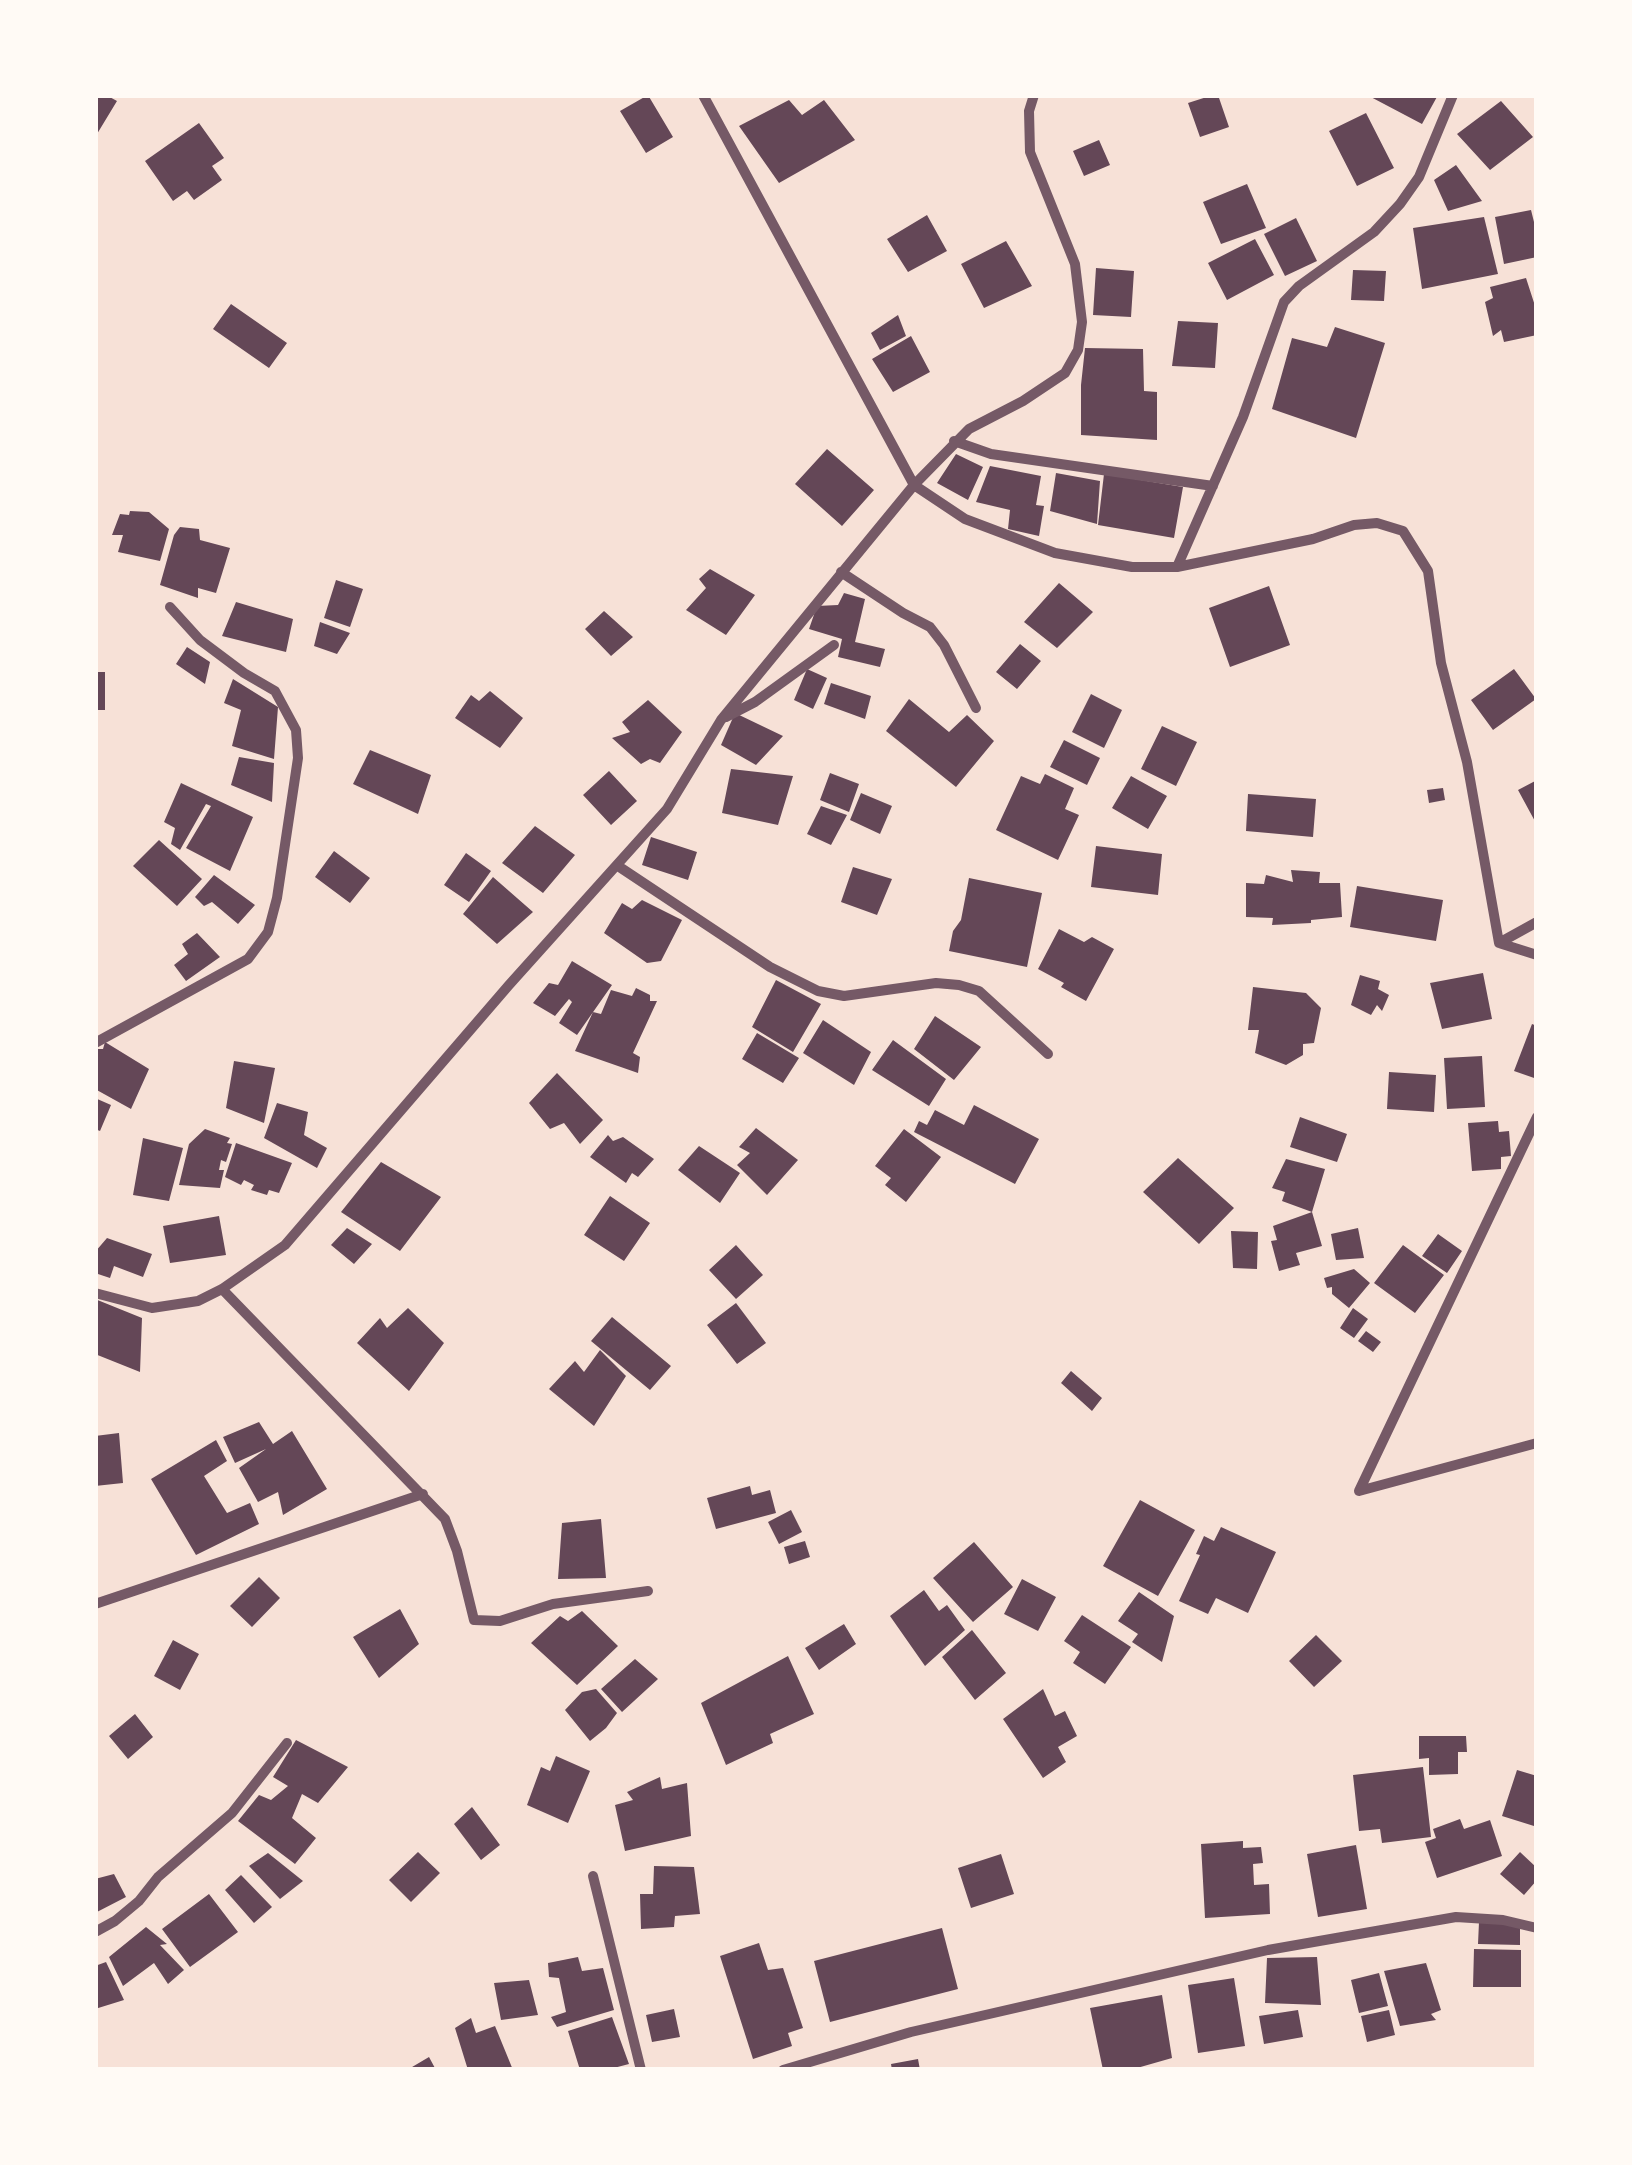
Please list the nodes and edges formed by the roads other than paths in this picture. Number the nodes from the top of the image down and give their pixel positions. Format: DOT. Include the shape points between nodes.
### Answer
graph roads {
  1 [pos="703,95"];
  2 [pos="1034,95"];
  3 [pos="1454,95"];
  4 [pos="954,442"];
  5 [pos="914,485"];
  6 [pos="1213,486"];
  7 [pos="1177,567"];
  8 [pos="842,572"];
  9 [pos="170,607"];
  10 [pos="834,645"];
  11 [pos="976,708"];
  12 [pos="720,720"];
  13 [pos="618,866"];
  14 [pos="1537,922"];
  15 [pos="1498,943"];
  16 [pos="1537,955"];
  17 [pos="95,1044"];
  18 [pos="1048,1054"];
  19 [pos="1537,1117"];
  20 [pos="222,1289"];
  21 [pos="95,1293"];
  22 [pos="1537,1443"];
  23 [pos="424,1494"];
  24 [pos="648,1592"];
  25 [pos="95,1604"];
  26 [pos="287,1743"];
  27 [pos="593,1876"];
  28 [pos="1537,1928"];
  29 [pos="95,1932"];
  30 [pos="640,2070"];
  31 [pos="783,2070"];
  1 -- 5 [label="street"];
  2 -- 4 [label="street" via="1030,152 1075,264 1078,350 1065,373"];
  3 -- 6 [label="street" via="1419,177 1400,204 1284,302"];
  4 -- 5 [label="street"];
  4 -- 6 [label="street" via="991,454"];
  5 -- 7 [label="street" via="965,518 1055,553 1132,567"];
  5 -- 8 [label="street"];
  6 -- 7 [label="street"];
  7 -- 15 [label="street" via="1354,525 1377,523 1403,532 1428,571"];
  8 -- 11 [label="street" via="930,626"];
  8 -- 12 [label="street"];
  9 -- 17 [label="street" via="200,640 275,691 296,730 298,758 276,898 268,932 248,959"];
  10 -- 12 [label="street"];
  12 -- 13 [label="street" via="667,809"];
  13 -- 18 [label="street" via="770,967 818,991 844,996 959,985 979,991"];
  13 -- 20 [label="street" via="284,1246"];
  14 -- 15 [label="street"];
  15 -- 16 [label="street"];
  19 -- 22 [label="street" via="1359,1490"];
  20 -- 21 [label="street" via="152,1308"];
  20 -- 23 [label="street"];
  23 -- 24 [label="street" via="445,1519 474,1620 500,1621 553,1604"];
  23 -- 25 [label="street"];
  26 -- 29 [label="street" via="232,1813 116,1921"];
  27 -- 30 [label="street"];
  28 -- 31 [label="street" via="1456,1918 1268,1950 912,2032"];
}
